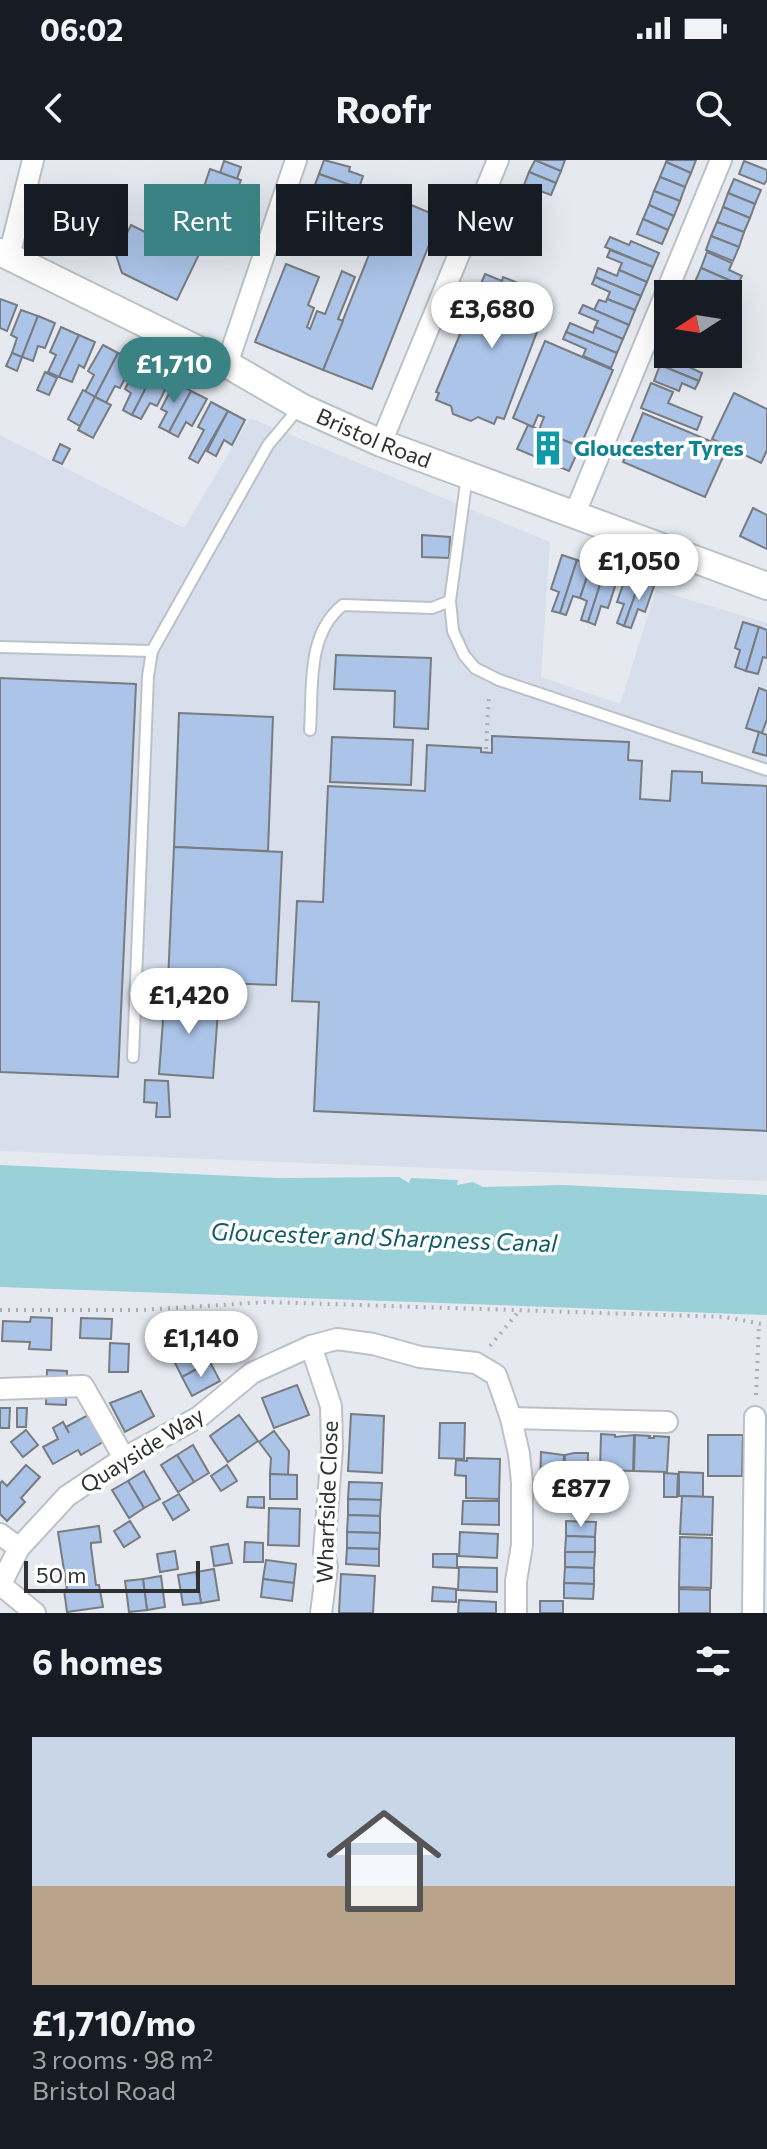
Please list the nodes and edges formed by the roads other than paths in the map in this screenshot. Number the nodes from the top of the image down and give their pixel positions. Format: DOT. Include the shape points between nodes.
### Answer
graph roads {
  1 [pos="33,160"];
  2 [pos="296,160"];
  3 [pos="498,160"];
  4 [pos="721,160"];
  5 [pos="4,254"];
  6 [pos="227,364"];
  7 [pos="301,407"];
  8 [pos="381,443"];
  9 [pos="467,474"];
  10 [pos="575,513"];
  11 [pos="767,586"];
  12 [pos="450,601"];
  13 [pos="0,647"];
  14 [pos="152,651"];
  15 [pos="310,730"];
  16 [pos="767,770"];
  17 [pos="133,1057"];
  18 [pos="311,1346"];
  19 [pos="0,1389"];
  20 [pos="755,1417"];
  21 [pos="511,1418"];
  22 [pos="667,1422"];
  23 [pos="124,1458"];
  24 [pos="0,1534"];
  25 [pos="19,1548"];
  26 [pos="0,1586"];
  27 [pos="35,1613"];
  28 [pos="321,1613"];
  29 [pos="516,1613"];
  30 [pos="753,1613"];
  1 -- 5 [label="street"];
  2 -- 6 [label="street"];
  3 -- 8 [label="street"];
  4 -- 10 [label="street"];
  5 -- 6 [label="street, Bristol Road"];
  6 -- 7 [label="street, Bristol Road"];
  7 -- 8 [label="street, Bristol Road"];
  7 -- 14 [label="lane" via="268,445"];
  8 -- 9 [label="street, Bristol Road"];
  9 -- 10 [label="street, Bristol Road"];
  9 -- 12 [label="lane"];
  10 -- 11 [label="street, Bristol Road"];
  12 -- 15 [label="lane" via="432,608 343,605 333,613 316,650"];
  12 -- 16 [label="lane" via="453,631 475,668"];
  13 -- 14 [label="lane"];
  14 -- 17 [label="lane"];
  18 -- 21 [label="street, Quayside Way" via="337,1339 476,1363 496,1375"];
  18 -- 23 [label="street, Quayside Way" via="252,1373 199,1417"];
  18 -- 28 [label="street, Wharfside Close" via="331,1406"];
  19 -- 23 [label="street" via="83,1386"];
  20 -- 30 [label="street"];
  21 -- 22 [label="street"];
  21 -- 29 [label="street" via="522,1482"];
  23 -- 25 [label="street, Quayside Way" via="67,1496"];
  24 -- 25 [label="street"];
  25 -- 26 [label="street, Quayside Way"];
  26 -- 27 [label="street"];
}
